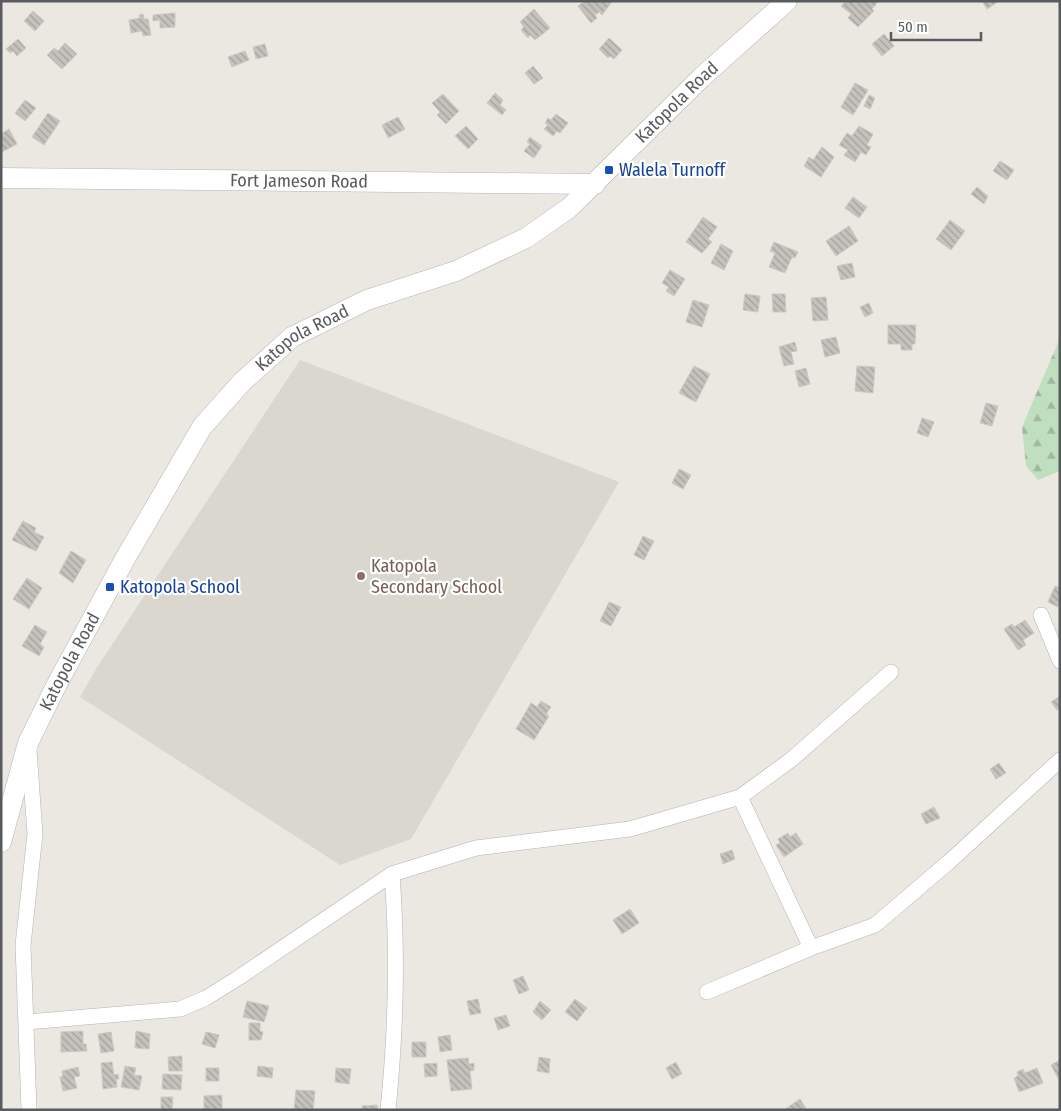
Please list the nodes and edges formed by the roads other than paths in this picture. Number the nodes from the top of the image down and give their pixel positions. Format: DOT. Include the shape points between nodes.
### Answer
graph roads {
  1 [pos="787,1"];
  2 [pos="1,178"];
  3 [pos="595,184"];
  4 [pos="1041,615"];
  5 [pos="1060,662"];
  6 [pos="891,672"];
  7 [pos="28,742"];
  8 [pos="1060,760"];
  9 [pos="740,797"];
  10 [pos="1,842"];
  11 [pos="392,874"];
  12 [pos="811,948"];
  13 [pos="707,992"];
  14 [pos="26,1022"];
  15 [pos="29,1110"];
  16 [pos="388,1110"];
  1 -- 3 [label="street, Katopola Road" via="696,84"];
  2 -- 3 [label="street, Fort Jameson Road"];
  3 -- 7 [label="street, Katopola Road" via="569,208 526,238 456,271 367,300 292,337 242,382 197,435 126,557"];
  4 -- 5 [label="street"];
  6 -- 9 [label="street" via="792,759"];
  7 -- 10 [label="street, Katopola Road"];
  7 -- 14 [label="street" via="35,834 23,945"];
  8 -- 12 [label="street" via="875,925"];
  9 -- 11 [label="street" via="630,829 476,848"];
  9 -- 12 [label="street"];
  11 -- 14 [label="street" via="206,998 180,1008"];
  11 -- 16 [label="street" via="397,946 394,1049"];
  12 -- 13 [label="street"];
  14 -- 15 [label="street"];
}
